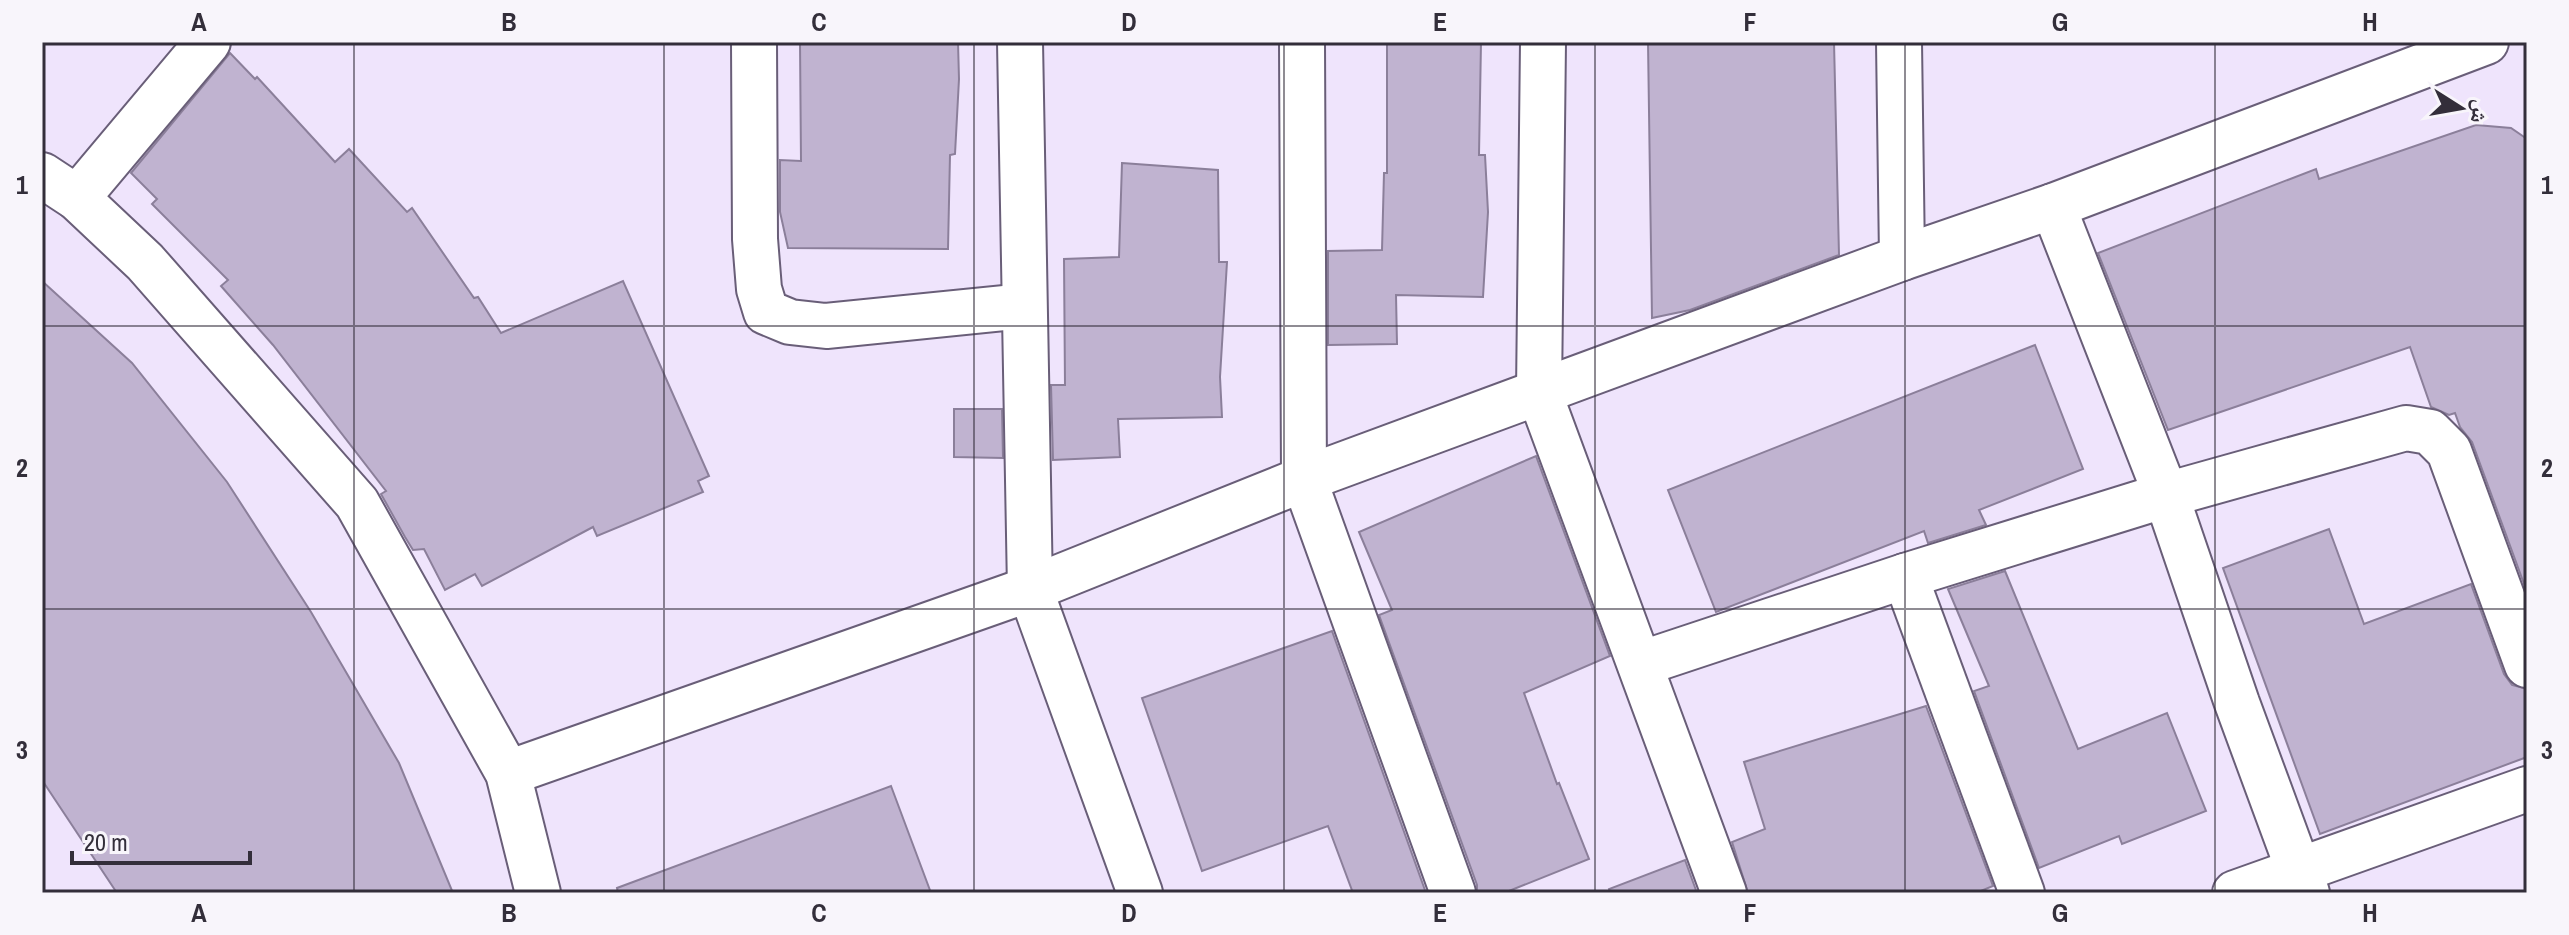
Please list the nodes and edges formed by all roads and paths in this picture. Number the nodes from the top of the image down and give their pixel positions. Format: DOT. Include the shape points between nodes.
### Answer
graph roads {
  1 [pos="208,42"];
  2 [pos="754,42"];
  3 [pos="1020,42"];
  4 [pos="1302,42"];
  5 [pos="1543,42"];
  6 [pos="1899,42"];
  7 [pos="2486,42"];
  8 [pos="2427,53"];
  9 [pos="60,186"];
  10 [pos="2053,206"];
  11 [pos="1902,258"];
  12 [pos="1024,306"];
  13 [pos="1539,392"];
  14 [pos="1304,479"];
  15 [pos="2166,495"];
  16 [pos="1905,576"];
  17 [pos="1030,589"];
  18 [pos="1640,664"];
  19 [pos="2527,665"];
  20 [pos="508,773"];
  21 [pos="2527,789"];
  22 [pos="2302,883"];
  23 [pos="538,893"];
  24 [pos="1140,893"];
  25 [pos="1453,893"];
  26 [pos="1724,893"];
  27 [pos="2022,893"];
  28 [pos="2235,893"];
  1 -- 9 [label="street"];
  2 -- 12 [label="street" via="755,239 766,312 790,322 826,326"];
  3 -- 12 [label="street"];
  4 -- 14 [label="street"];
  5 -- 13 [label="street"];
  6 -- 11 [label="street"];
  7 -- 8 [label="street"];
  8 -- 10 [label="street"];
  9 -- 20 [label="street" via="145,262 357,503"];
  10 -- 11 [label="street"];
  10 -- 15 [label="street"];
  11 -- 13 [label="street"];
  12 -- 17 [label="street"];
  13 -- 14 [label="street"];
  13 -- 18 [label="street"];
  14 -- 17 [label="street"];
  14 -- 25 [label="street"];
  15 -- 16 [label="street"];
  15 -- 19 [label="street" via="2406,428 2430,432 2449,451"];
  15 -- 22 [label="street"];
  16 -- 18 [label="street"];
  16 -- 27 [label="street"];
  17 -- 20 [label="street"];
  17 -- 24 [label="street"];
  18 -- 26 [label="street"];
  20 -- 23 [label="street"];
  21 -- 22 [label="street"];
  22 -- 28 [label="street"];
}
